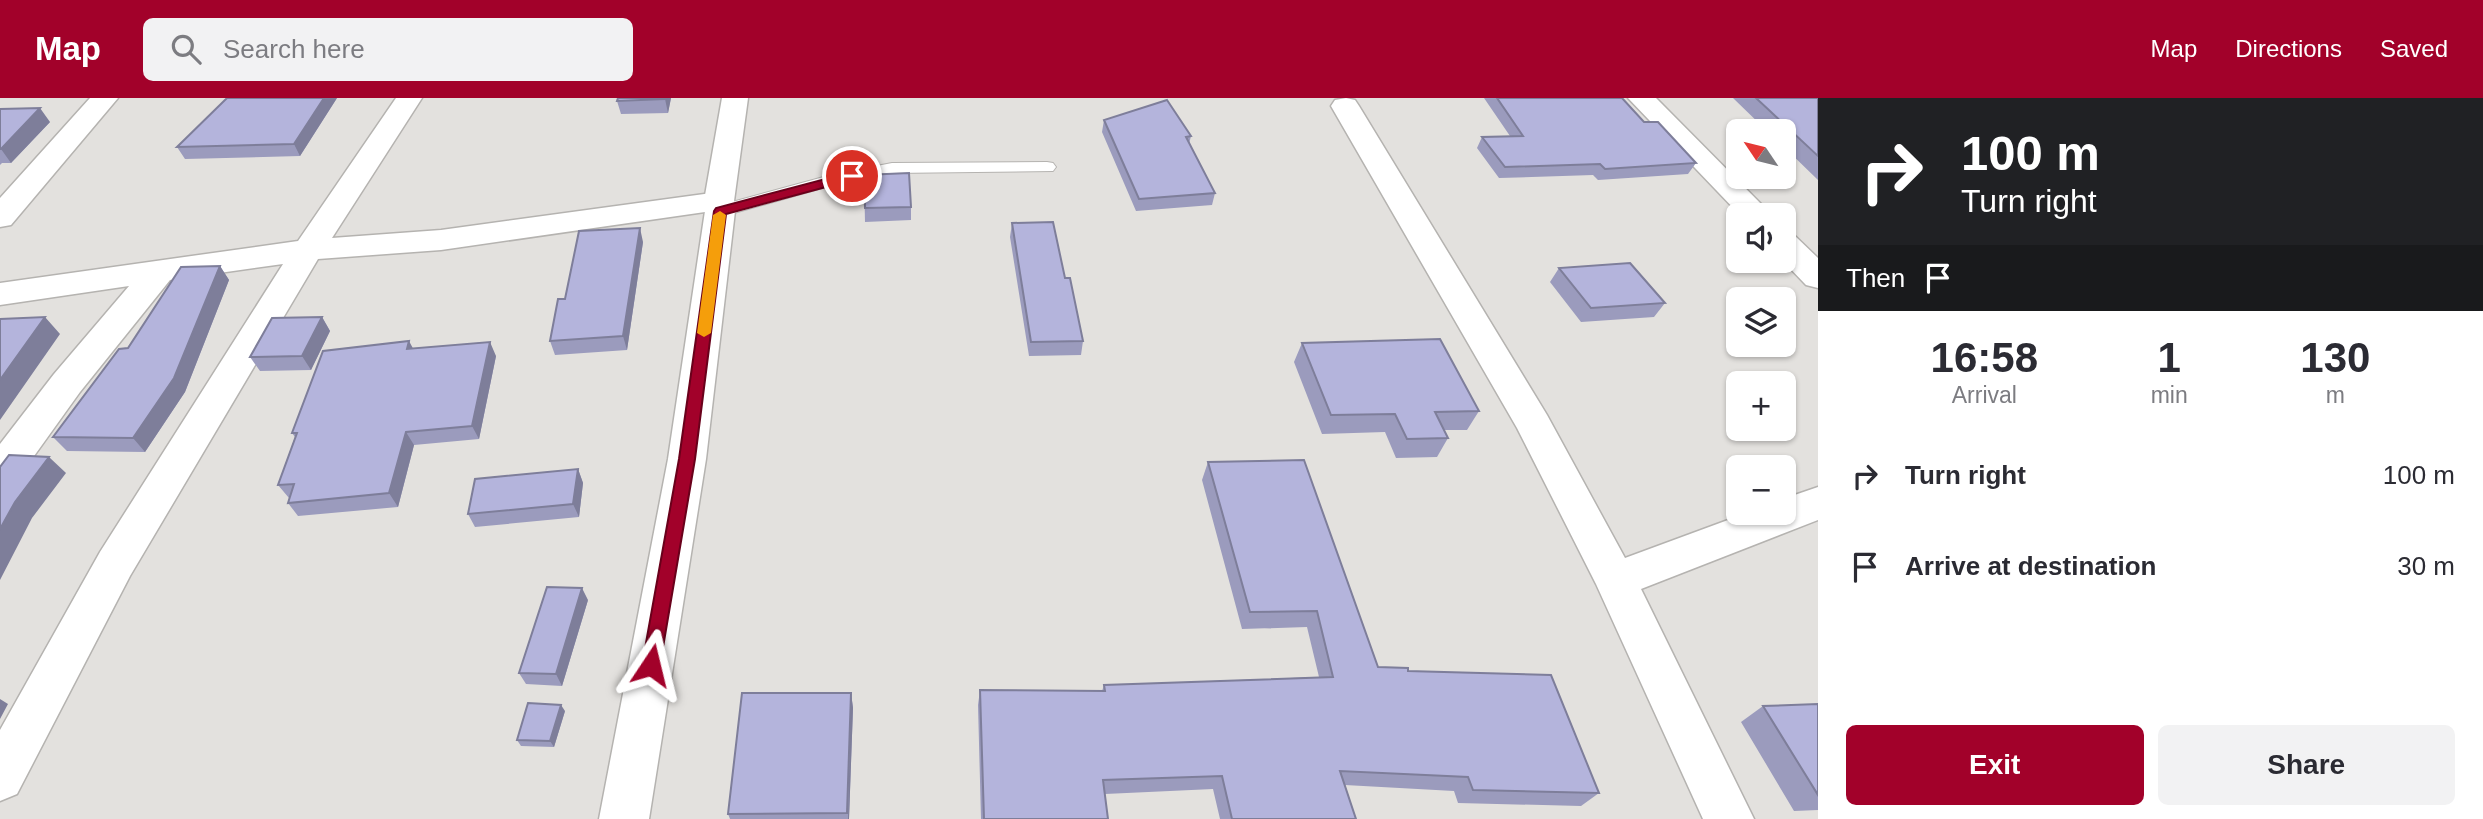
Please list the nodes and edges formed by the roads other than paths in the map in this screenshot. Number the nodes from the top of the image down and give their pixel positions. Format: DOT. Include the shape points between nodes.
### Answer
graph roads {
  1 [pos="105,98"];
  2 [pos="409,98"];
  3 [pos="736,98"];
  4 [pos="1641,98"];
  5 [pos="1345,106"];
  6 [pos="1048,167"];
  7 [pos="1745,203"];
  8 [pos="719,206"];
  9 [pos="0,218"];
  10 [pos="309,250"];
  11 [pos="1796,255"];
  12 [pos="159,272"];
  13 [pos="1818,277"];
  14 [pos="0,294"];
  15 [pos="0,472"];
  16 [pos="1818,503"];
  17 [pos="1615,580"];
  18 [pos="0,777"];
  19 [pos="624,819"];
  20 [pos="1729,819"];
  1 -- 9 [label="street"];
  2 -- 10 [label="street"];
  3 -- 8 [label="street"];
  4 -- 7 [label="street"];
  5 -- 17 [label="street" via="1534,425"];
  6 -- 8 [label="lane" via="892,168"];
  8 -- 10 [label="street" via="441,240"];
  8 -- 19 [label="street" via="687,459"];
  10 -- 12 [label="street"];
  10 -- 18 [label="street" via="116,564"];
  11 -- 13 [label="street"];
  12 -- 14 [label="street"];
  12 -- 15 [label="street"];
  16 -- 17 [label="street"];
  17 -- 20 [label="street"];
}
